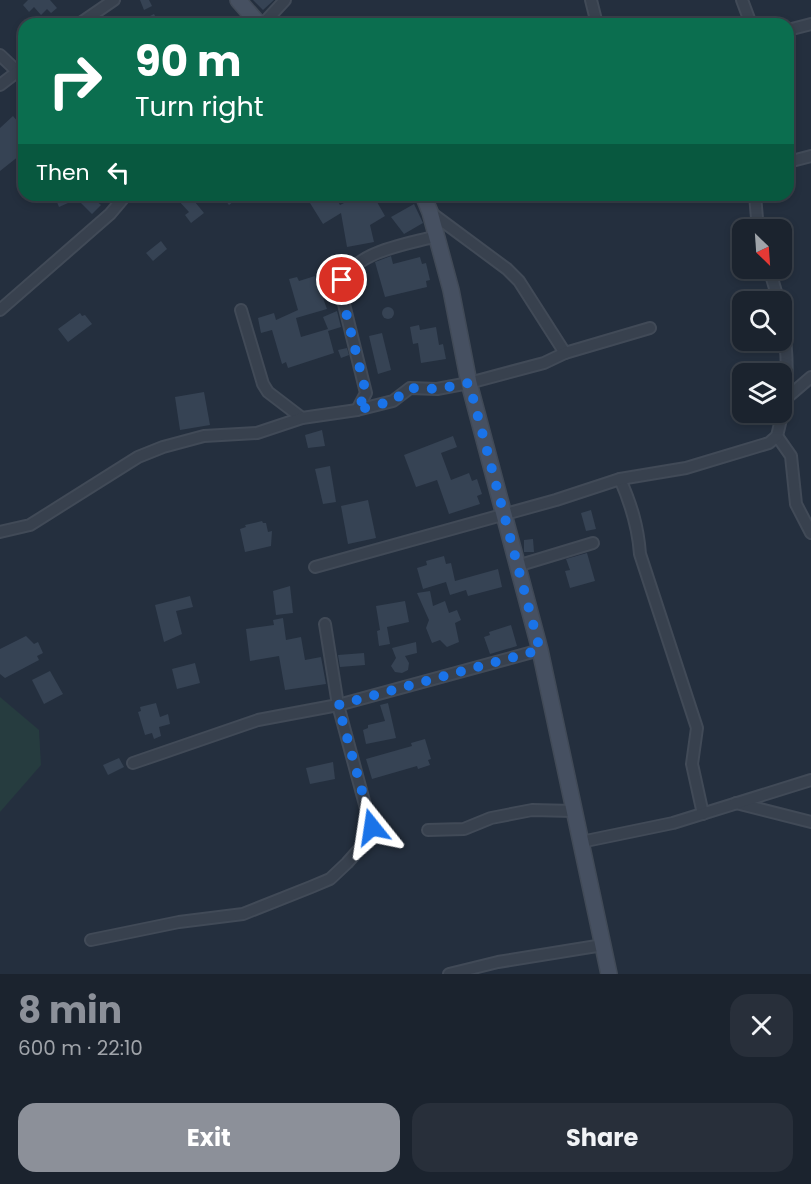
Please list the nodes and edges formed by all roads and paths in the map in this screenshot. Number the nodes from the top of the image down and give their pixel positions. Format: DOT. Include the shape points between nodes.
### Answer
graph roads {
  1 [pos="114,0"];
  2 [pos="238,0"];
  3 [pos="285,0"];
  4 [pos="591,0"];
  5 [pos="742,0"];
  6 [pos="88,18"];
  7 [pos="254,18"];
  8 [pos="268,18"];
  9 [pos="596,18"];
  10 [pos="749,18"];
  11 [pos="811,24"];
  12 [pos="794,28"];
  13 [pos="0,55"];
  14 [pos="18,67"];
  15 [pos="18,73"];
  16 [pos="0,85"];
  17 [pos="811,156"];
  18 [pos="794,160"];
  19 [pos="121,201"];
  20 [pos="425,201"];
  21 [pos="756,201"];
  22 [pos="430,212"];
  23 [pos="757,219"];
  24 [pos="437,236"];
  25 [pos="0,310"];
  26 [pos="241,310"];
  27 [pos="650,328"];
  28 [pos="565,353"];
  29 [pos="811,377"];
  30 [pos="469,383"];
  31 [pos="792,393"];
  32 [pos="357,410"];
  33 [pos="302,418"];
  34 [pos="779,423"];
  35 [pos="777,436"];
  36 [pos="620,479"];
  37 [pos="504,515"];
  38 [pos="0,532"];
  39 [pos="811,533"];
  40 [pos="593,543"];
  41 [pos="517,566"];
  42 [pos="315,567"];
  43 [pos="325,624"];
  44 [pos="540,650"];
  45 [pos="338,705"];
  46 [pos="133,763"];
  47 [pos="811,780"];
  48 [pos="736,803"];
  49 [pos="573,811"];
  50 [pos="703,814"];
  51 [pos="811,822"];
  52 [pos="428,830"];
  53 [pos="581,842"];
  54 [pos="91,939"];
  55 [pos="603,945"];
  56 [pos="449,974"];
  57 [pos="609,974"];
  1 -- 6 [label="street"];
  2 -- 7 [label="street"];
  3 -- 8 [label="street"];
  4 -- 9 [label="street"];
  5 -- 10 [label="street"];
  11 -- 12 [label="street"];
  13 -- 14 [label="street"];
  15 -- 16 [label="street"];
  17 -- 18 [label="street"];
  19 -- 25 [label="street"];
  20 -- 22 [label="street"];
  21 -- 23 [label="street"];
  22 -- 24 [label="street"];
  22 -- 28 [label="street" via="513,275"];
  24 -- 30 [label="street"];
  24 -- 32 [label="street" via="363,260 342,280 340,288 366,393"];
  26 -- 33 [label="street" via="263,384"];
  27 -- 28 [label="street"];
  28 -- 30 [label="street" via="544,363"];
  29 -- 31 [label="street"];
  30 -- 32 [label="street" via="437,389 410,388 393,401"];
  30 -- 37 [label="street"];
  32 -- 33 [label="street"];
  33 -- 38 [label="street" via="257,433 204,436 163,447 138,457 30,525"];
  34 -- 35 [label="street"];
  35 -- 36 [label="street" via="758,447 686,468"];
  35 -- 39 [label="street" via="791,456 794,496"];
  36 -- 37 [label="street"];
  36 -- 50 [label="street" via="632,506 640,554 697,728 692,764"];
  37 -- 41 [label="street"];
  37 -- 42 [label="street"];
  40 -- 41 [label="street"];
  41 -- 44 [label="street"];
  43 -- 45 [label="street"];
  44 -- 45 [label="street"];
  44 -- 49 [label="street"];
  45 -- 46 [label="street" via="258,720"];
  45 -- 54 [label="street" via="372,827 370,837 347,863 330,879 243,914"];
  47 -- 48 [label="street"];
  48 -- 50 [label="street"];
  48 -- 51 [label="street"];
  49 -- 52 [label="street" via="532,810 491,818 464,830"];
  49 -- 53 [label="street"];
  50 -- 53 [label="street"];
  53 -- 55 [label="street"];
  55 -- 56 [label="street"];
  55 -- 57 [label="street"];
}
